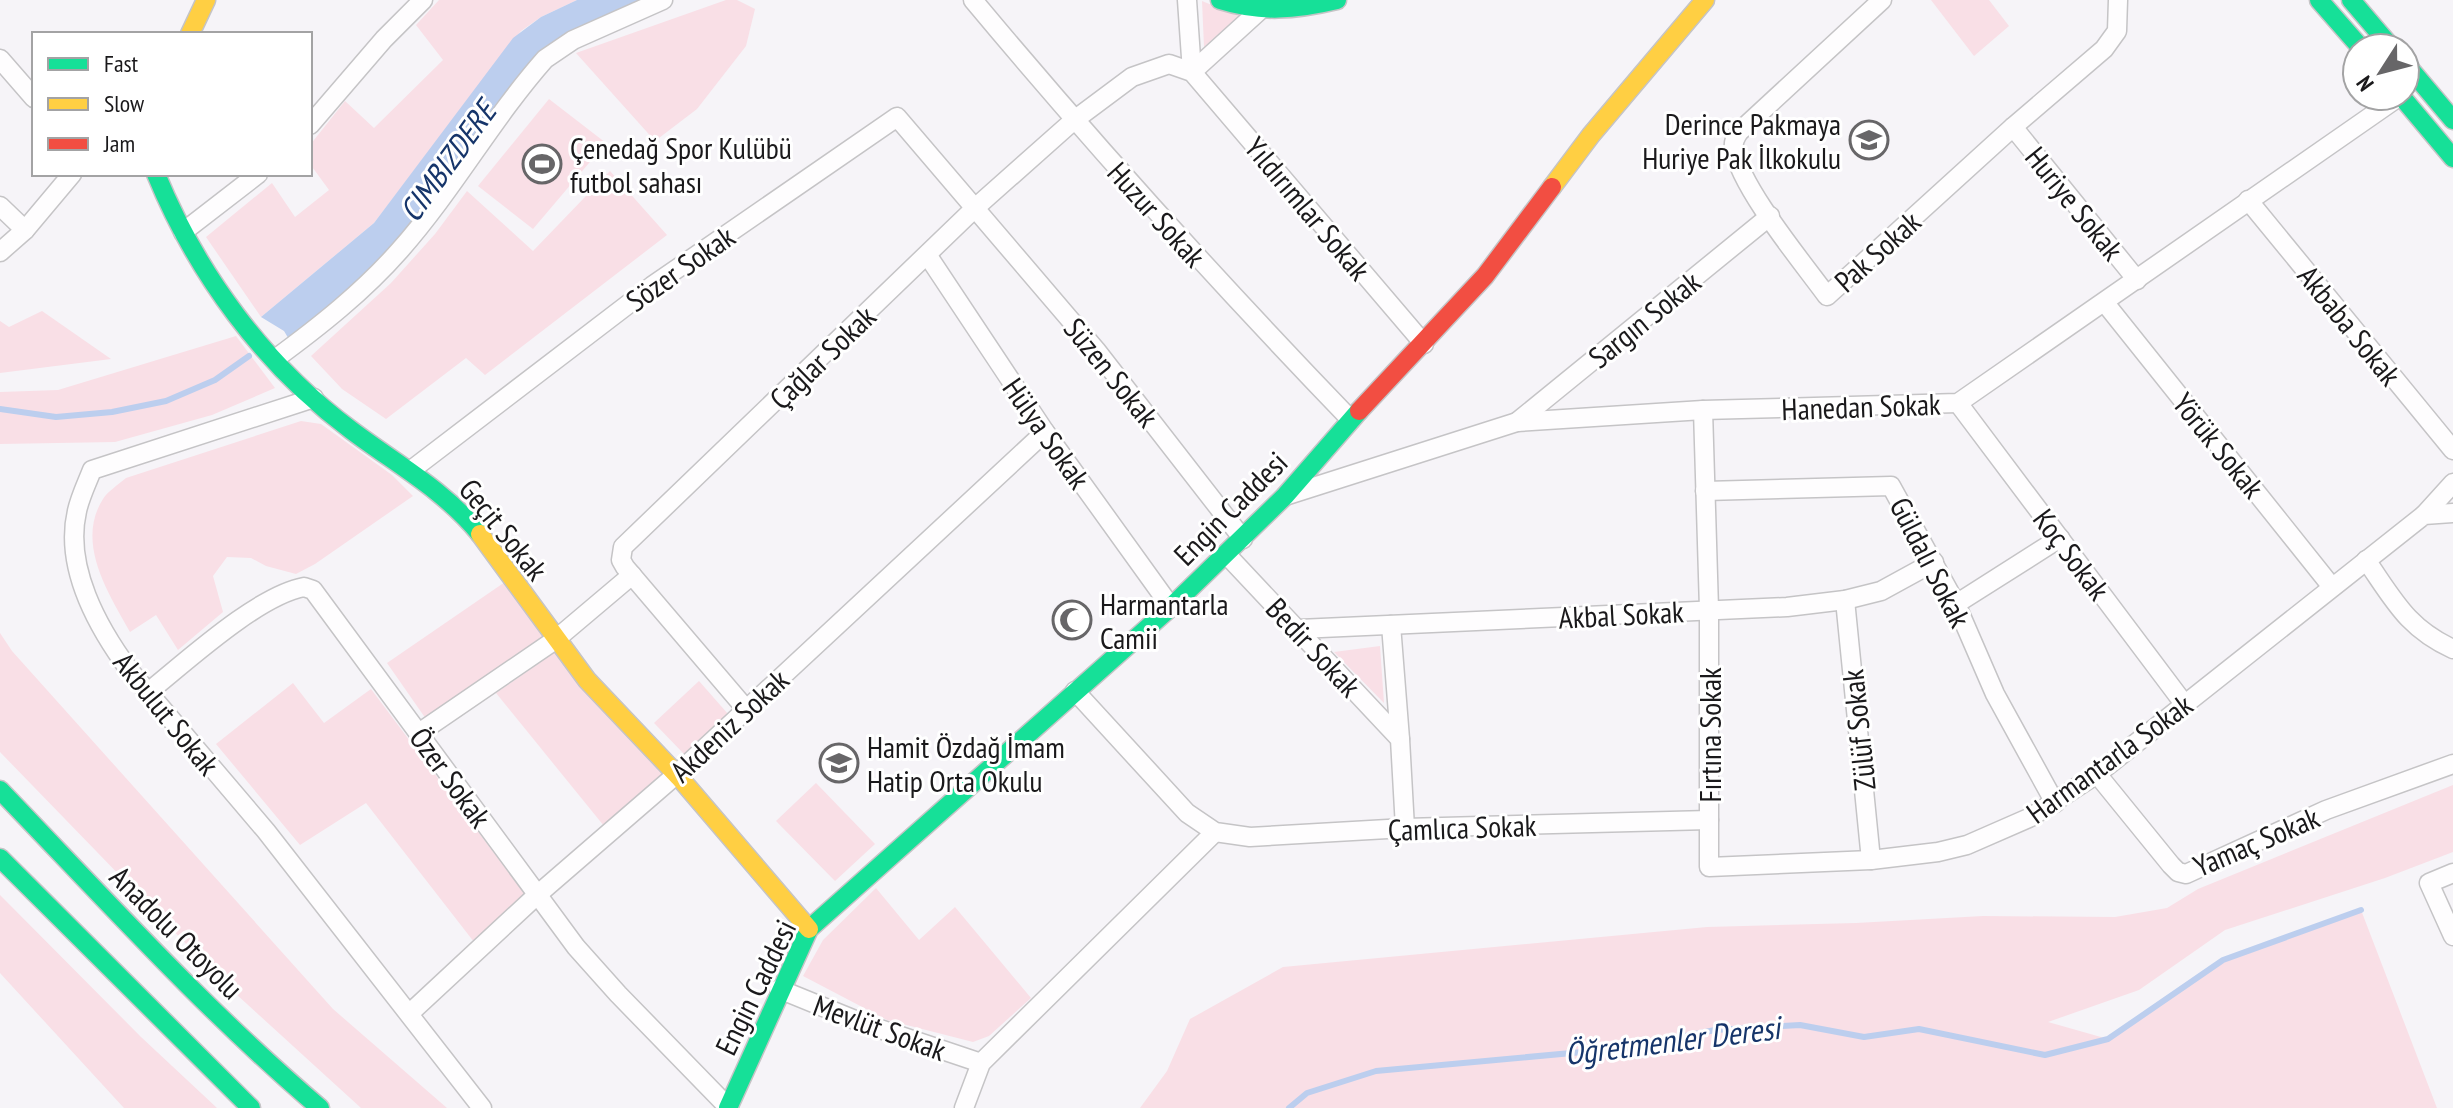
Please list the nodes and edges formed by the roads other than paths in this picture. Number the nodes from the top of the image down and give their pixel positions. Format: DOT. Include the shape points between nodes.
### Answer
graph roads {
  1 [pos="206,0"];
  2 [pos="423,0"];
  3 [pos="663,0"];
  4 [pos="973,0"];
  5 [pos="1187,0"];
  6 [pos="1220,0"];
  7 [pos="1337,0"];
  8 [pos="1705,0"];
  9 [pos="1882,0"];
  10 [pos="2118,0"];
  11 [pos="2319,0"];
  12 [pos="2351,0"];
  13 [pos="1259,11"];
  14 [pos="191,32"];
  15 [pos="2347,32"];
  16 [pos="2378,32"];
  17 [pos="0,59"];
  18 [pos="1192,72"];
  19 [pos="2421,82"];
  20 [pos="32,96"];
  21 [pos="2377,112"];
  22 [pos="2414,112"];
  23 [pos="2453,120"];
  24 [pos="1073,121"];
  25 [pos="312,123"];
  26 [pos="2013,127"];
  27 [pos="2453,158"];
  28 [pos="70,176"];
  29 [pos="157,176"];
  30 [pos="255,176"];
  31 [pos="2248,200"];
  32 [pos="0,206"];
  33 [pos="975,208"];
  34 [pos="1770,216"];
  35 [pos="25,230"];
  36 [pos="183,232"];
  37 [pos="0,252"];
  38 [pos="928,256"];
  39 [pos="2137,280"];
  40 [pos="2105,303"];
  41 [pos="1424,344"];
  42 [pos="275,359"];
  43 [pos="314,398"];
  44 [pos="1958,403"];
  45 [pos="1703,410"];
  46 [pos="1351,420"];
  47 [pos="1517,422"];
  48 [pos="1045,432"];
  49 [pos="2453,450"];
  50 [pos="410,471"];
  51 [pos="2453,483"];
  52 [pos="1705,491"];
  53 [pos="1285,496"];
  54 [pos="2453,513"];
  55 [pos="2424,515"];
  56 [pos="2060,538"];
  57 [pos="1243,539"];
  58 [pos="1227,555"];
  59 [pos="2366,560"];
  60 [pos="1934,562"];
  61 [pos="632,575"];
  62 [pos="2332,587"];
  63 [pos="1845,600"];
  64 [pos="1956,604"];
  65 [pos="1171,607"];
  66 [pos="1709,609"];
  67 [pos="1391,625"];
  68 [pos="1299,629"];
  69 [pos="555,640"];
  70 [pos="2453,649"];
  71 [pos="1075,691"];
  72 [pos="147,693"];
  73 [pos="2185,705"];
  74 [pos="746,709"];
  75 [pos="419,733"];
  76 [pos="1400,739"];
  77 [pos="2453,764"];
  78 [pos="677,774"];
  79 [pos="2097,774"];
  80 [pos="0,790"];
  81 [pos="2055,803"];
  82 [pos="1709,820"];
  83 [pos="1405,828"];
  84 [pos="1215,832"];
  85 [pos="0,858"];
  86 [pos="1871,860"];
  87 [pos="1709,867"];
  88 [pos="2453,873"];
  89 [pos="536,896"];
  90 [pos="809,929"];
  91 [pos="2453,936"];
  92 [pos="779,989"];
  93 [pos="410,1013"];
  94 [pos="981,1063"];
  95 [pos="251,1108"];
  96 [pos="320,1108"];
  97 [pos="482,1108"];
  98 [pos="728,1108"];
  99 [pos="964,1108"];
  1 -- 14 [label="main road"];
  2 -- 25 [label="street"];
  3 -- 42 [label="street" via="573,40 545,59 401,249 335,314"];
  4 -- 24 [label="street, Huzur Sokak"];
  5 -- 18 [label="street"];
  6 -- 13 [label="main road"];
  7 -- 13 [label="main road"];
  8 -- 41 [label="main road, Engin Caddesi" via="1591,135 1485,276"];
  9 -- 34 [label="street, Pak Sokak" via="1734,140 1741,169"];
  10 -- 26 [label="street, Pak Sokak" via="2113,39"];
  11 -- 15 [label="main road"];
  12 -- 16 [label="main road"];
  13 -- 18 [label="street"];
  17 -- 20 [label="street"];
  18 -- 24 [label="street, Çağlar Sokak" via="1169,64 1132,77"];
  18 -- 41 [label="street, Yıldırımlar Sokak"];
  19 -- 23 [label="main road"];
  21 -- 31 [label="street, Hanedan Sokak"];
  22 -- 27 [label="main road"];
  24 -- 33 [label="street, Çağlar Sokak"];
  24 -- 46 [label="street, Huzur Sokak"];
  26 -- 34 [label="street, Pak Sokak" via="1827,296"];
  26 -- 39 [label="street, Huriye Sokak"];
  28 -- 35 [label="street"];
  29 -- 36 [label="main road, Geçit Sokak"];
  30 -- 36 [label="street"];
  31 -- 39 [label="street, Hanedan Sokak"];
  31 -- 49 [label="street, Akbaba Sokak"];
  32 -- 35 [label="street"];
  33 -- 38 [label="street, Çağlar Sokak"];
  33 -- 50 [label="street, Sözer Sokak" via="897,117 652,286"];
  33 -- 57 [label="street, Süzen Sokak" via="1096,350"];
  34 -- 47 [label="street, Sargın Sokak"];
  35 -- 37 [label="street"];
  36 -- 42 [label="main road, Geçit Sokak" via="237,314"];
  38 -- 48 [label="street, Hülya Sokak"];
  38 -- 61 [label="street, Çağlar Sokak" via="623,547 621,560"];
  39 -- 40 [label="street, Hanedan Sokak"];
  40 -- 44 [label="street, Hanedan Sokak"];
  40 -- 62 [label="street, Yörük Sokak"];
  41 -- 46 [label="main road, Engin Caddesi"];
  42 -- 43 [label="main road, Geçit Sokak"];
  43 -- 50 [label="main road, Geçit Sokak"];
  43 -- 72 [label="street, Akbulut Sokak" via="92,470 77,512 82,582 113,649"];
  44 -- 45 [label="street, Hanedan Sokak"];
  44 -- 56 [label="street, Koç Sokak"];
  45 -- 47 [label="street, Hanedan Sokak"];
  45 -- 52 [label="street, Fırtına Sokak"];
  46 -- 53 [label="main road, Engin Caddesi"];
  47 -- 53 [label="street, Hanedan Sokak"];
  48 -- 65 [label="street, Hülya Sokak"];
  48 -- 74 [label="street, Akdeniz Sokak"];
  50 -- 69 [label="main road, Geçit Sokak" via="474,527"];
  51 -- 55 [label="street, Harmantarla Sokak"];
  52 -- 60 [label="street, Güldalı Sokak" via="1891,486"];
  52 -- 66 [label="street, Fırtına Sokak"];
  53 -- 57 [label="main road, Engin Caddesi"];
  54 -- 55 [label="street"];
  55 -- 59 [label="street, Harmantarla Sokak"];
  56 -- 64 [label="street"];
  56 -- 73 [label="street, Koç Sokak"];
  57 -- 58 [label="main road, Engin Caddesi"];
  58 -- 65 [label="main road, Engin Caddesi"];
  58 -- 68 [label="street, Bedir Sokak"];
  59 -- 62 [label="street, Harmantarla Sokak"];
  59 -- 70 [label="street" via="2413,626"];
  60 -- 63 [label="street, Akbal Sokak" via="1881,591"];
  60 -- 64 [label="street, Güldalı Sokak"];
  61 -- 69 [label="street"];
  61 -- 74 [label="street"];
  62 -- 73 [label="street, Harmantarla Sokak"];
  63 -- 66 [label="street, Akbal Sokak"];
  63 -- 86 [label="street, Zülüf Sokak"];
  64 -- 81 [label="street, Güldalı Sokak" via="1995,694"];
  65 -- 71 [label="main road, Engin Caddesi"];
  66 -- 67 [label="street, Akbal Sokak"];
  66 -- 82 [label="street, Fırtına Sokak"];
  67 -- 68 [label="street, Akbal Sokak"];
  67 -- 76 [label="street, Bedir Sokak"];
  68 -- 76 [label="street, Bedir Sokak"];
  69 -- 75 [label="street"];
  69 -- 78 [label="main road, Geçit Sokak" via="598,694"];
  71 -- 84 [label="street, Çamlıca Sokak" via="1187,813"];
  71 -- 90 [label="main road, Engin Caddesi"];
  72 -- 75 [label="street, Özer Sokak" via="248,614 304,587 320,598"];
  72 -- 93 [label="street, Akbulut Sokak" via="266,831"];
  73 -- 79 [label="street, Harmantarla Sokak"];
  74 -- 78 [label="street, Akdeniz Sokak"];
  75 -- 89 [label="street, Özer Sokak"];
  76 -- 83 [label="street, Bedir Sokak"];
  77 -- 79 [label="street, Yamaç Sokak" via="2326,810 2186,874 2171,865"];
  78 -- 89 [label="street, Akdeniz Sokak"];
  78 -- 90 [label="main road, Geçit Sokak"];
  79 -- 81 [label="street, Harmantarla Sokak"];
  80 -- 96 [label="main road, Anadolu Otoyolu" via="148,943"];
  81 -- 86 [label="street, Harmantarla Sokak" via="1967,845"];
  82 -- 83 [label="street, Çamlıca Sokak"];
  82 -- 87 [label="street, Fırtına Sokak"];
  83 -- 84 [label="street, Çamlıca Sokak" via="1250,837"];
  84 -- 94 [label="street"];
  85 -- 95 [label="main road"];
  86 -- 87 [label="street, Harmantarla Sokak"];
  88 -- 91 [label="street" via="2429,883"];
  89 -- 93 [label="street, Akdeniz Sokak"];
  89 -- 98 [label="street, Özer Sokak" via="618,994"];
  90 -- 92 [label="main road, Engin Caddesi"];
  92 -- 94 [label="street, Mevlüt Sokak"];
  92 -- 98 [label="main road, Engin Caddesi"];
  93 -- 97 [label="street, Akbulut Sokak"];
  94 -- 99 [label="street"];
}
